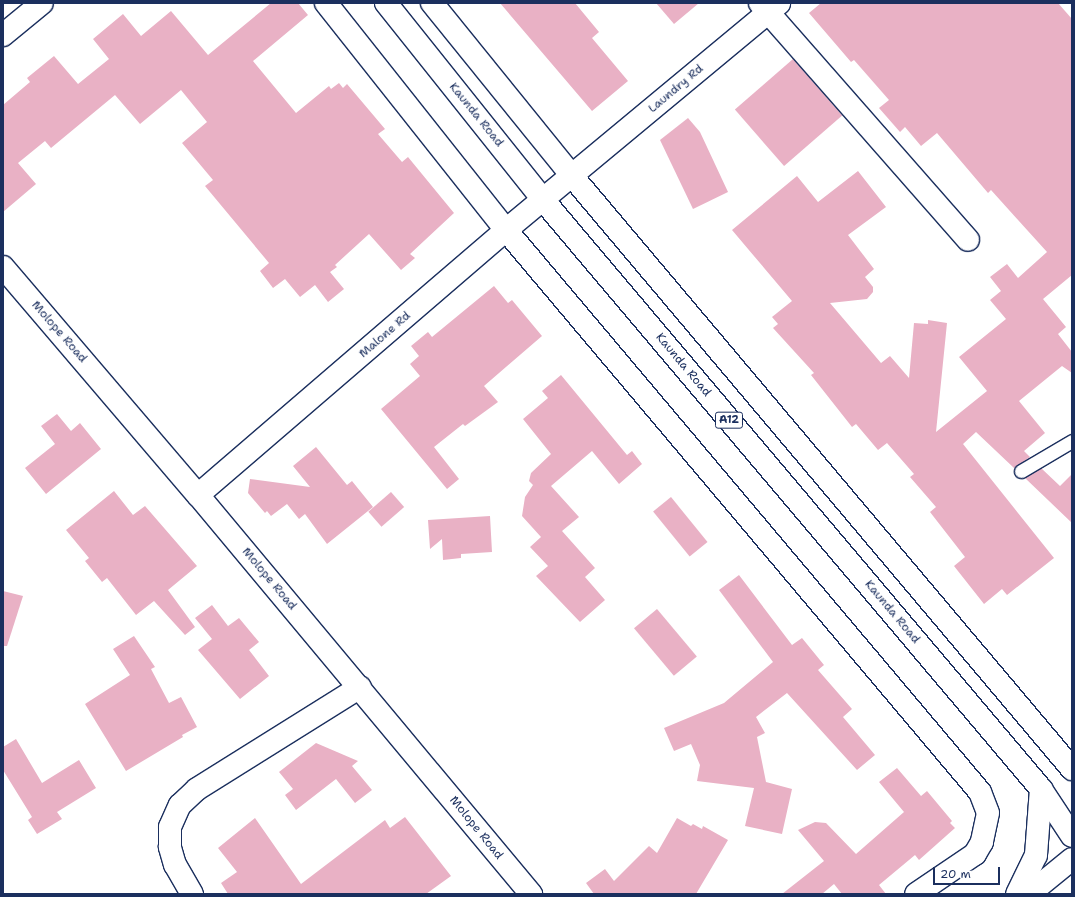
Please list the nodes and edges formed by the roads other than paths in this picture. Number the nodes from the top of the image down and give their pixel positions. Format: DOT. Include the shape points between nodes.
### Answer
graph roads {
  1 [pos="42,3"];
  2 [pos="326,3"];
  3 [pos="386,3"];
  4 [pos="432,3"];
  5 [pos="769,6"];
  6 [pos="19,10"];
  7 [pos="3,35"];
  8 [pos="572,176"];
  9 [pos="544,201"];
  10 [pos="506,230"];
  11 [pos="968,240"];
  12 [pos="3,267"];
  13 [pos="1072,441"];
  14 [pos="1021,471"];
  15 [pos="198,495"];
  16 [pos="360,687"];
  17 [pos="1069,762"];
  18 [pos="1041,789"];
  19 [pos="1072,836"];
  20 [pos="1072,859"];
  21 [pos="192,894"];
  22 [pos="530,894"];
  23 [pos="916,894"];
  24 [pos="1017,894"];
  25 [pos="1029,894"];
  1 -- 6 [label="street"];
  2 -- 10 [label="street"];
  3 -- 9 [label="street, Kaunda Road / A12"];
  4 -- 8 [label="street"];
  5 -- 8 [label="street, Laundry Rd"];
  5 -- 11 [label="street"];
  6 -- 7 [label="street"];
  8 -- 9 [label="street, Malone Rd"];
  8 -- 17 [label="street"];
  9 -- 10 [label="street, Malone Rd"];
  9 -- 18 [label="street, Kaunda Road / A12"];
  10 -- 15 [label="street, Malone Rd"];
  10 -- 23 [label="street" via="980,792 988,813 982,842 974,854"];
  12 -- 15 [label="street, Molope Road"];
  13 -- 14 [label="lane"];
  15 -- 16 [label="street, Molope Road"];
  16 -- 21 [label="street" via="197,789 180,805 170,827 170,848 175,865"];
  16 -- 22 [label="street, Molope Road"];
  18 -- 19 [label="street, Kaunda Road / A12"];
  18 -- 24 [label="street" via="1036,855"];
  20 -- 25 [label="street"];
}
